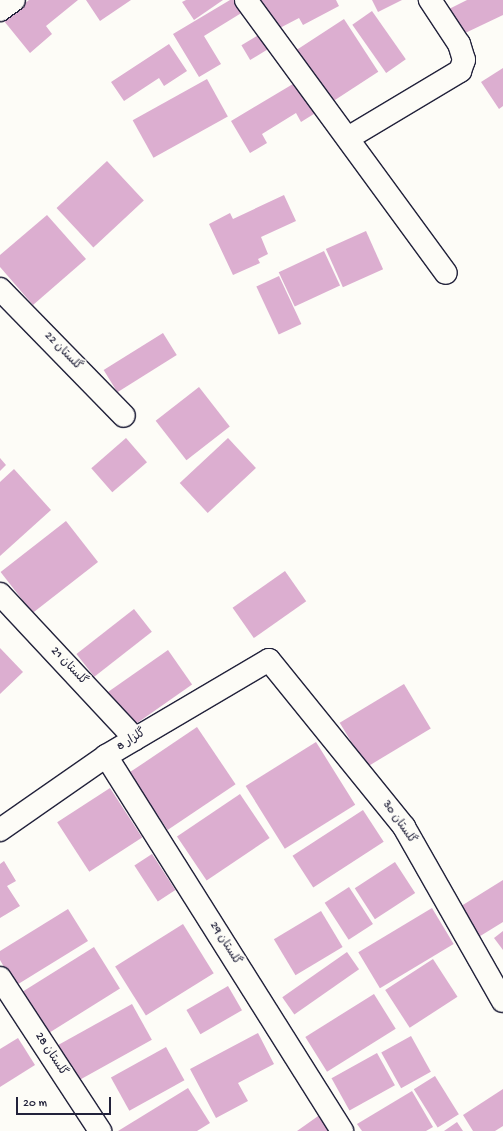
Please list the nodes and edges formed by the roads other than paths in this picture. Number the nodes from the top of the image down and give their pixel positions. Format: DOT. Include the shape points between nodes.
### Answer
graph roads {
  1 [pos="14,0"];
  2 [pos="246,0"];
  3 [pos="430,0"];
  4 [pos="0,10"];
  5 [pos="348,138"];
  6 [pos="446,273"];
  7 [pos="0,289"];
  8 [pos="124,416"];
  9 [pos="0,594"];
  10 [pos="269,660"];
  11 [pos="135,739"];
  12 [pos="106,756"];
  13 [pos="0,830"];
  14 [pos="0,978"];
  15 [pos="503,1001"];
  16 [pos="100,1131"];
  17 [pos="342,1131"];
  1 -- 4 [label="street"];
  2 -- 5 [label="street"];
  3 -- 5 [label="street" via="459,44 464,60 460,71"];
  5 -- 6 [label="street"];
  7 -- 8 [label="street, گلستان 22"];
  9 -- 11 [label="street, گلستان 21"];
  10 -- 11 [label="street, گلزار 8"];
  10 -- 15 [label="street, گلستان 30" via="404,827"];
  11 -- 12 [label="street, گلزار 8"];
  12 -- 13 [label="street, گلزار 8"];
  12 -- 17 [label="street, گلستان 29"];
  14 -- 16 [label="street, گلستان 28"];
}
